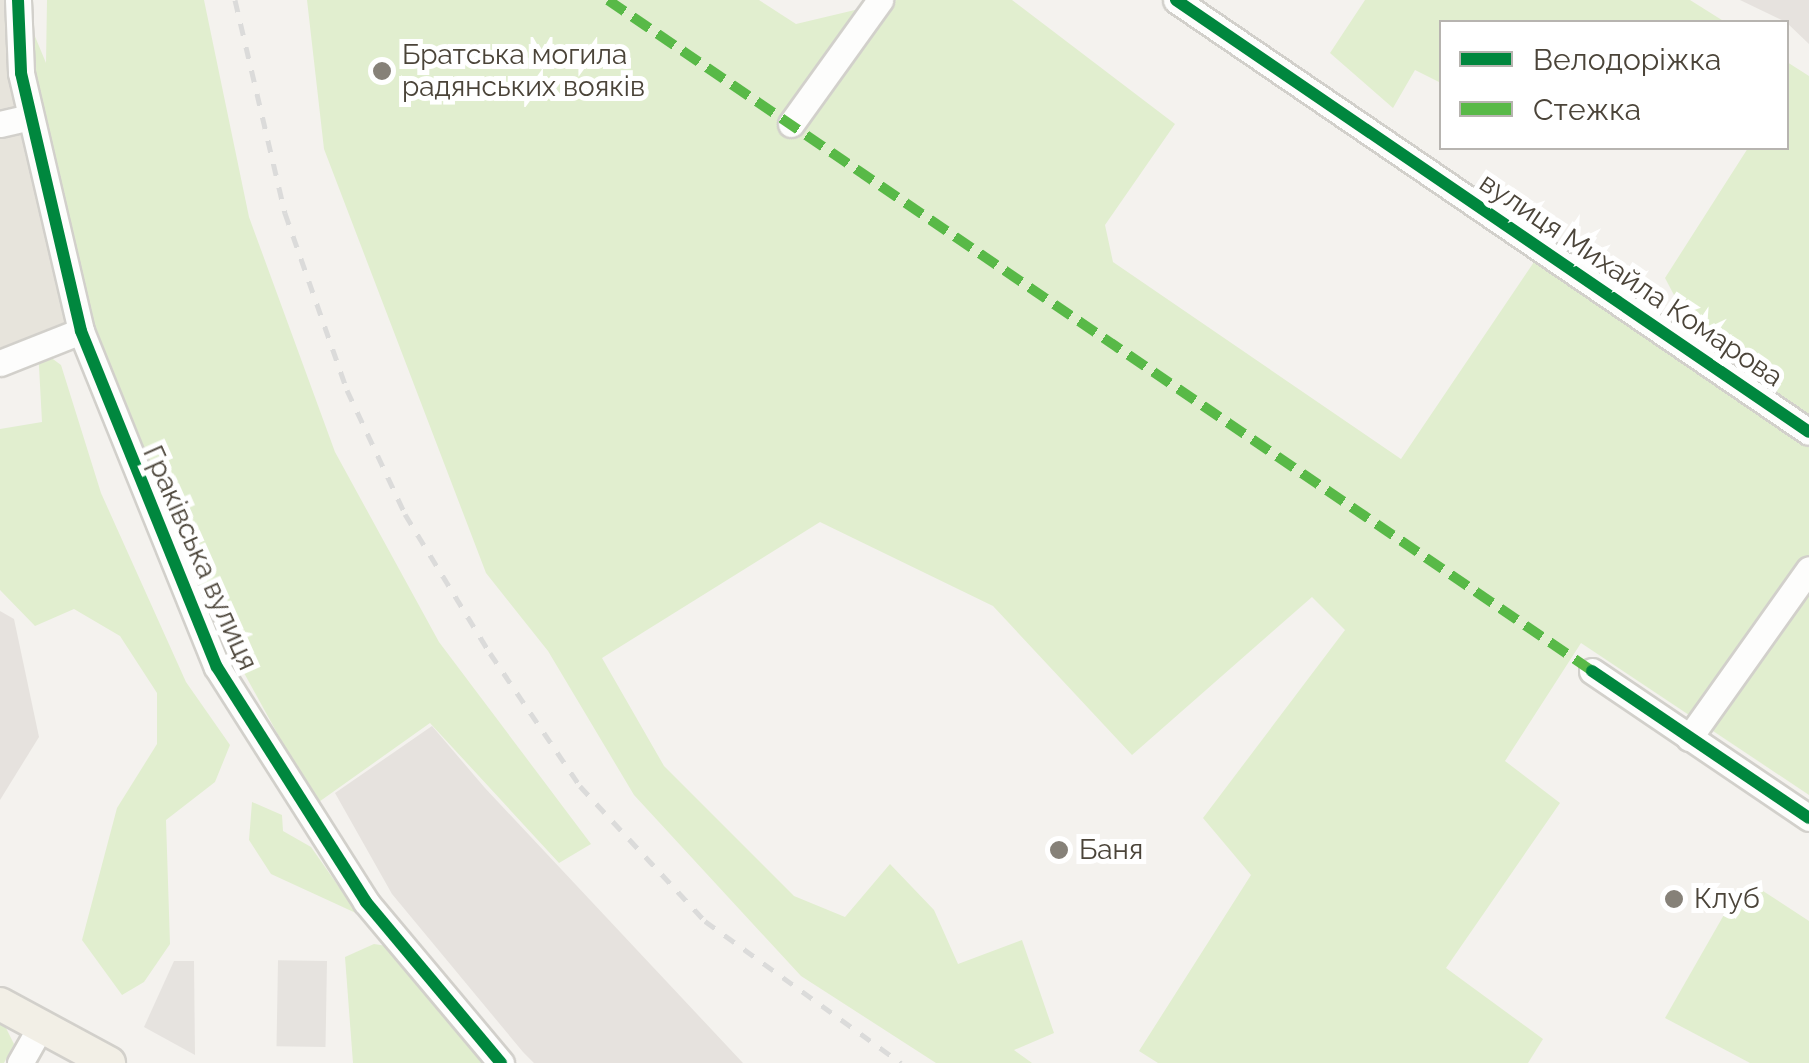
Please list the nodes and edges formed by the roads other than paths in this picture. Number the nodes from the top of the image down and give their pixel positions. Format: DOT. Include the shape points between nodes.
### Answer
graph roads {
  1 [pos="18,0"];
  2 [pos="880,0"];
  3 [pos="1176,0"];
  4 [pos="30,117"];
  5 [pos="0,124"];
  6 [pos="791,124"];
  7 [pos="82,331"];
  8 [pos="0,363"];
  9 [pos="1809,432"];
  10 [pos="1809,569"];
  11 [pos="1592,671"];
  12 [pos="1690,738"];
  13 [pos="1809,818"];
  14 [pos="0,1004"];
  15 [pos="41,1026"];
  16 [pos="20,1063"];
  17 [pos="108,1063"];
  18 [pos="501,1063"];
  1 -- 4 [label="street, Граківська вулиця"];
  2 -- 6 [label="street"];
  3 -- 9 [label="street, вулиця Михайла Комарова"];
  4 -- 5 [label="street"];
  4 -- 7 [label="street, Граківська вулиця"];
  7 -- 8 [label="street"];
  7 -- 18 [label="street, Граківська вулиця" via="217,668 366,902"];
  10 -- 12 [label="street"];
  11 -- 12 [label="street"];
  12 -- 13 [label="street"];
  14 -- 15 [label="main road"];
  15 -- 16 [label="street"];
  15 -- 17 [label="main road"];
}
